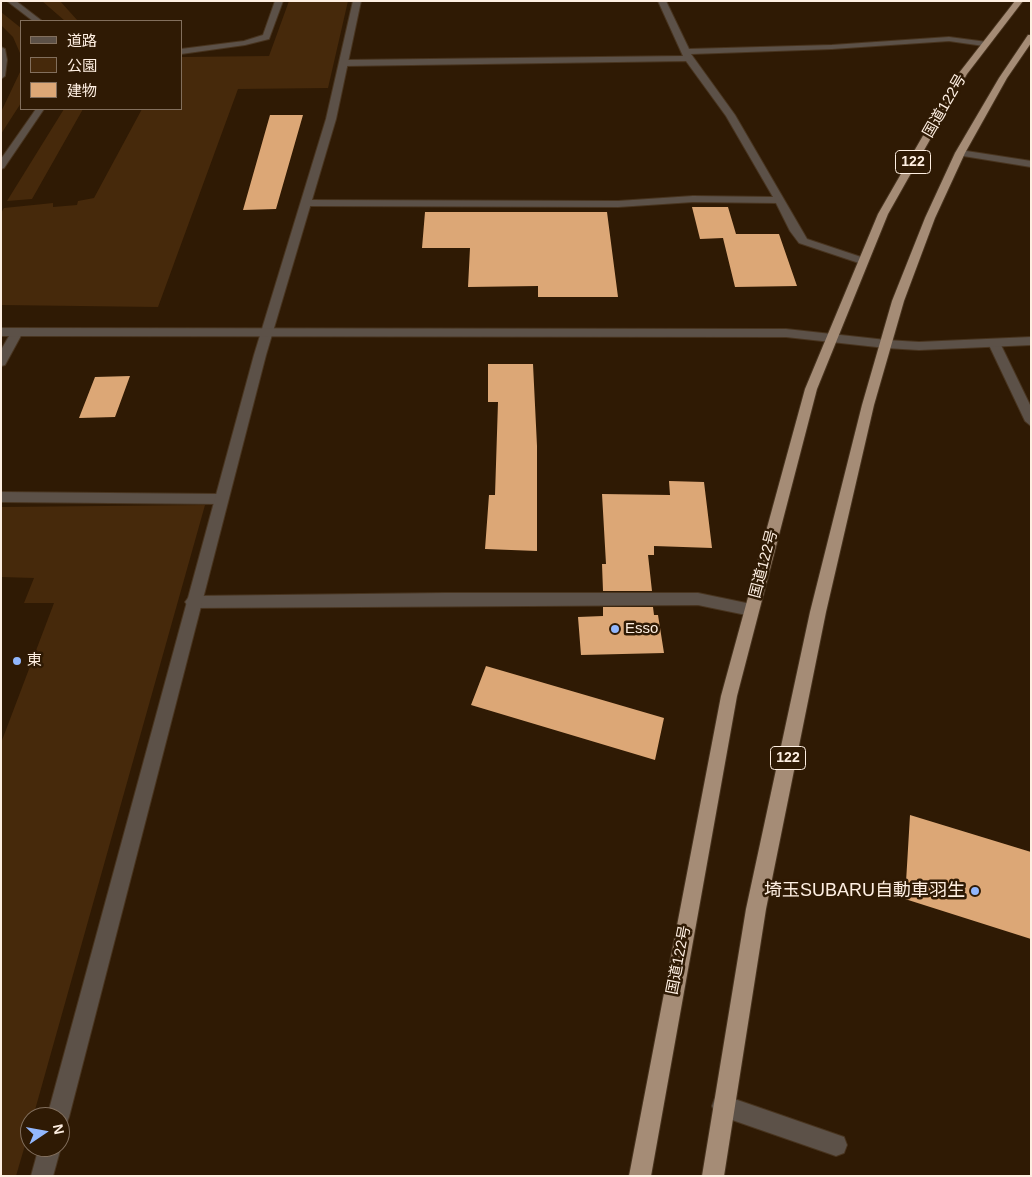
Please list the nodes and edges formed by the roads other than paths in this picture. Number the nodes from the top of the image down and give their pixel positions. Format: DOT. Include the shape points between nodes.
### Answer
graph roads {
  1 [pos="11,1"];
  2 [pos="279,1"];
  3 [pos="357,1"];
  4 [pos="662,1"];
  5 [pos="1017,2"];
  6 [pos="37,20"];
  7 [pos="1031,37"];
  8 [pos="984,44"];
  9 [pos="1,50"];
  10 [pos="182,52"];
  11 [pos="687,55"];
  12 [pos="344,63"];
  13 [pos="1,76"];
  14 [pos="39,110"];
  15 [pos="960,153"];
  16 [pos="1031,164"];
  17 [pos="1,166"];
  18 [pos="780,200"];
  19 [pos="307,203"];
  20 [pos="863,261"];
  21 [pos="1,332"];
  22 [pos="17,332"];
  23 [pos="268,332"];
  24 [pos="832,338"];
  25 [pos="1031,342"];
  26 [pos="994,343"];
  27 [pos="886,344"];
  28 [pos="1,362"];
  29 [pos="1031,421"];
  30 [pos="1,498"];
  31 [pos="220,499"];
  32 [pos="192,602"];
  33 [pos="751,610"];
  34 [pos="723,1106"];
  35 [pos="61,1107"];
  36 [pos="836,1145"];
  37 [pos="47,1157"];
  38 [pos="42,1176"];
  39 [pos="640,1176"];
  40 [pos="713,1176"];
  1 -- 6 [label="street"];
  2 -- 10 [label="street" via="266,36 245,43"];
  3 -- 12 [label="street"];
  4 -- 11 [label="street"];
  5 -- 8 [label="highway, 国道122号 / 122"];
  7 -- 15 [label="highway, 122"];
  8 -- 11 [label="street" via="950,39"];
  8 -- 20 [label="highway, 国道122号 / 122" via="883,214"];
  9 -- 13 [label="street"];
  11 -- 12 [label="street"];
  11 -- 18 [label="street" via="730,115"];
  12 -- 19 [label="street"];
  14 -- 17 [label="street"];
  15 -- 16 [label="street"];
  15 -- 27 [label="highway, 122" via="903,287"];
  18 -- 19 [label="street" via="693,199 618,204"];
  18 -- 20 [label="street" via="803,241"];
  19 -- 23 [label="street"];
  20 -- 24 [label="highway, 国道122号 / 122"];
  21 -- 22 [label="street"];
  22 -- 23 [label="street"];
  22 -- 28 [label="street"];
  23 -- 24 [label="street" via="786,333"];
  23 -- 31 [label="street"];
  24 -- 27 [label="street"];
  24 -- 33 [label="highway, 国道122号 / 122" via="805,410"];
  25 -- 26 [label="street"];
  26 -- 27 [label="street"];
  26 -- 29 [label="street"];
  27 -- 34 [label="highway, 122" via="818,612 756,909"];
  30 -- 31 [label="street"];
  31 -- 32 [label="street"];
  32 -- 33 [label="street" via="444,598 698,599"];
  32 -- 35 [label="street"];
  33 -- 39 [label="highway, 国道122号 / 122" via="728,706"];
  34 -- 36 [label="street"];
  34 -- 40 [label="highway, 122"];
  37 -- 38 [label="street"];
}
